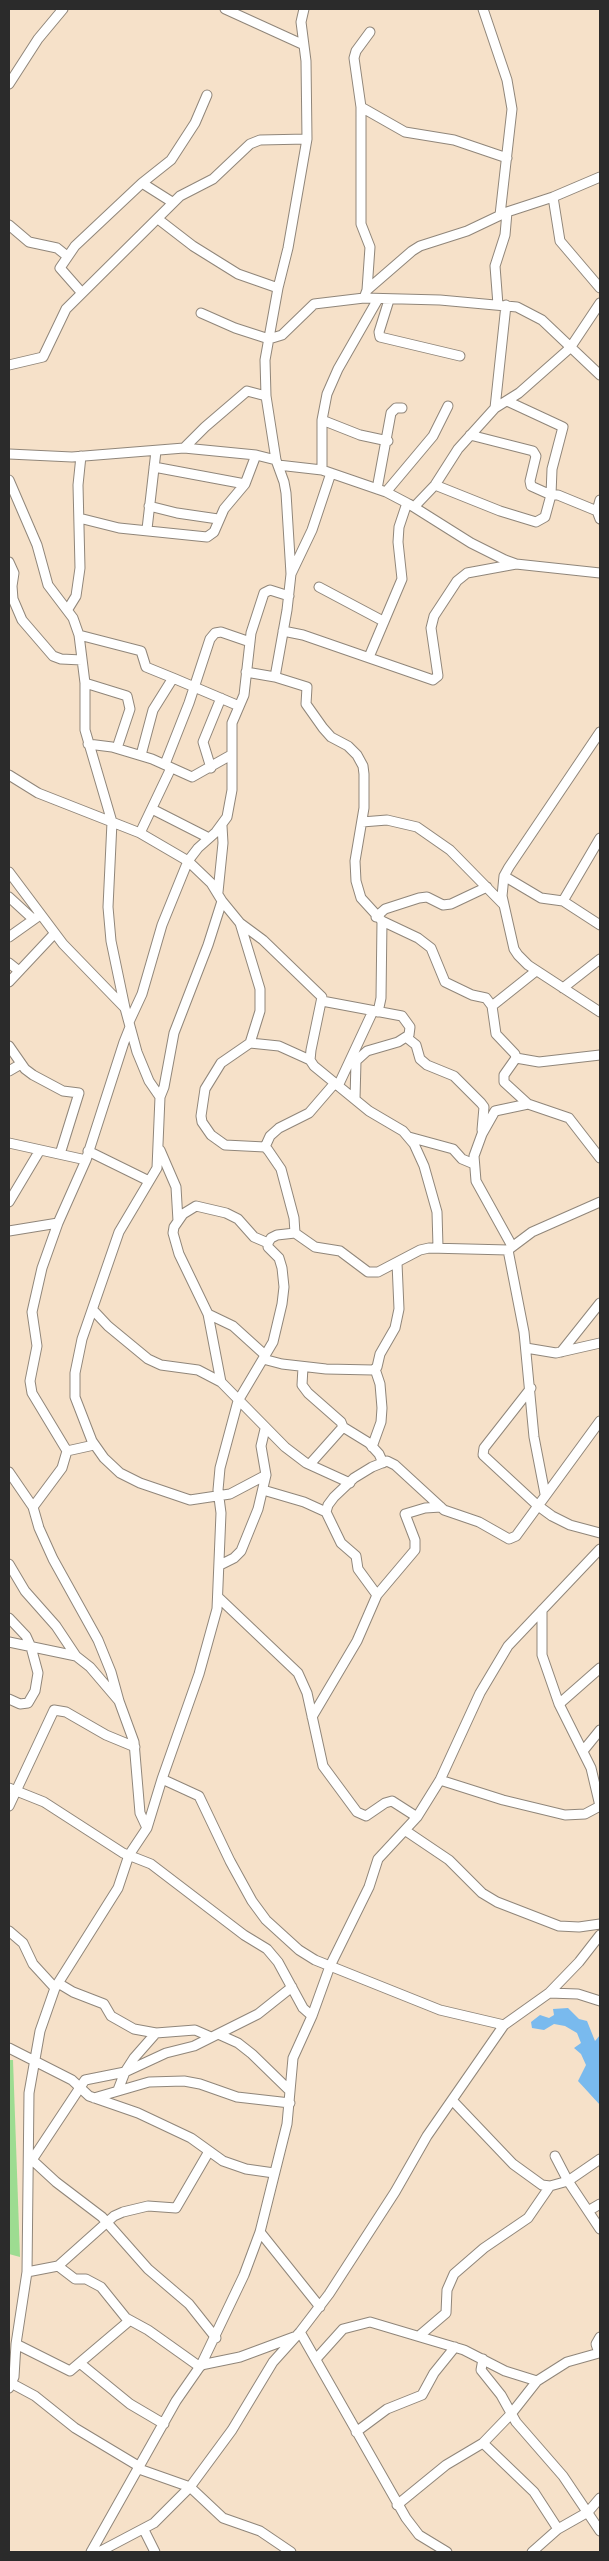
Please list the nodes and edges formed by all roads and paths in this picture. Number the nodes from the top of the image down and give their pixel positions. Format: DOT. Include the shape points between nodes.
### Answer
graph roads {
  1 [pos="63,9"];
  2 [pos="225,9"];
  3 [pos="304,9"];
  4 [pos="483,9"];
  5 [pos="370,32"];
  6 [pos="304,45"];
  7 [pos="9,84"];
  8 [pos="206,95"];
  9 [pos="361,107"];
  10 [pos="307,139"];
  11 [pos="507,158"];
  12 [pos="600,177"];
  13 [pos="142,183"];
  14 [pos="554,197"];
  15 [pos="172,202"];
  16 [pos="504,214"];
  17 [pos="158,219"];
  18 [pos="9,225"];
  19 [pos="68,256"];
  20 [pos="278,288"];
  21 [pos="600,288"];
  22 [pos="82,293"];
  23 [pos="366,294"];
  24 [pos="378,299"];
  25 [pos="389,300"];
  26 [pos="600,303"];
  27 [pos="502,305"];
  28 [pos="201,313"];
  29 [pos="269,339"];
  30 [pos="570,348"];
  31 [pos="460,356"];
  32 [pos="9,365"];
  33 [pos="600,375"];
  34 [pos="266,396"];
  35 [pos="508,401"];
  36 [pos="448,406"];
  37 [pos="402,408"];
  38 [pos="495,408"];
  39 [pos="322,420"];
  40 [pos="470,435"];
  41 [pos="388,441"];
  42 [pos="184,448"];
  43 [pos="156,451"];
  44 [pos="9,454"];
  45 [pos="81,456"];
  46 [pos="256,456"];
  47 [pos="277,463"];
  48 [pos="154,468"];
  49 [pos="322,470"];
  50 [pos="331,473"];
  51 [pos="9,480"];
  52 [pos="245,484"];
  53 [pos="435,485"];
  54 [pos="377,489"];
  55 [pos="386,492"];
  56 [pos="551,495"];
  57 [pos="600,500"];
  58 [pos="410,505"];
  59 [pos="149,506"];
  60 [pos="599,515"];
  61 [pos="79,518"];
  62 [pos="218,519"];
  63 [pos="146,529"];
  64 [pos="9,562"];
  65 [pos="516,564"];
  66 [pos="600,572"];
  67 [pos="291,574"];
  68 [pos="319,587"];
  69 [pos="289,596"];
  70 [pos="68,609"];
  71 [pos="384,621"];
  72 [pos="283,631"];
  73 [pos="79,635"];
  74 [pos="250,642"];
  75 [pos="369,657"];
  76 [pos="82,660"];
  77 [pos="246,672"];
  78 [pos="275,677"];
  79 [pos="173,678"];
  80 [pos="85,683"];
  81 [pos="194,686"];
  82 [pos="220,698"];
  83 [pos="239,706"];
  84 [pos="600,732"];
  85 [pos="88,744"];
  86 [pos="117,748"];
  87 [pos="141,755"];
  88 [pos="231,755"];
  89 [pos="168,766"];
  90 [pos="211,768"];
  91 [pos="9,775"];
  92 [pos="152,809"];
  93 [pos="112,822"];
  94 [pos="362,822"];
  95 [pos="222,826"];
  96 [pos="140,833"];
  97 [pos="209,838"];
  98 [pos="600,838"];
  99 [pos="188,862"];
  100 [pos="9,872"];
  101 [pos="504,876"];
  102 [pos="487,887"];
  103 [pos="9,896"];
  104 [pos="220,896"];
  105 [pos="562,901"];
  106 [pos="503,904"];
  107 [pos="36,917"];
  108 [pos="379,919"];
  109 [pos="240,923"];
  110 [pos="600,925"];
  111 [pos="54,934"];
  112 [pos="9,937"];
  113 [pos="600,959"];
  114 [pos="9,963"];
  115 [pos="536,970"];
  116 [pos="19,971"];
  117 [pos="9,982"];
  118 [pos="563,988"];
  119 [pos="322,1001"];
  120 [pos="492,1006"];
  121 [pos="125,1008"];
  122 [pos="375,1011"];
  123 [pos="600,1012"];
  124 [pos="130,1024"];
  125 [pos="406,1037"];
  126 [pos="250,1042"];
  127 [pos="9,1046"];
  128 [pos="600,1055"];
  129 [pos="516,1058"];
  130 [pos="310,1060"];
  131 [pos="21,1064"];
  132 [pos="9,1071"];
  133 [pos="336,1085"];
  134 [pos="160,1097"];
  135 [pos="355,1099"];
  136 [pos="528,1104"];
  137 [pos="482,1134"];
  138 [pos="409,1137"];
  139 [pos="9,1143"];
  140 [pos="264,1147"];
  141 [pos="158,1148"];
  142 [pos="40,1150"];
  143 [pos="88,1151"];
  144 [pos="60,1154"];
  145 [pos="600,1158"];
  146 [pos="86,1160"];
  147 [pos="474,1164"];
  148 [pos="149,1181"];
  149 [pos="9,1202"];
  150 [pos="600,1202"];
  151 [pos="178,1221"];
  152 [pos="58,1223"];
  153 [pos="9,1231"];
  154 [pos="295,1233"];
  155 [pos="268,1243"];
  156 [pos="438,1247"];
  157 [pos="510,1248"];
  158 [pos="397,1263"];
  159 [pos="600,1303"];
  160 [pos="93,1310"];
  161 [pos="208,1314"];
  162 [pos="600,1343"];
  163 [pos="526,1348"];
  164 [pos="561,1352"];
  165 [pos="264,1357"];
  166 [pos="303,1367"];
  167 [pos="375,1369"];
  168 [pos="221,1382"];
  169 [pos="531,1388"];
  170 [pos="238,1401"];
  171 [pos="600,1421"];
  172 [pos="343,1427"];
  173 [pos="265,1429"];
  174 [pos="94,1445"];
  175 [pos="372,1447"];
  176 [pos="67,1451"];
  177 [pos="383,1463"];
  178 [pos="310,1464"];
  179 [pos="9,1472"];
  180 [pos="266,1474"];
  181 [pos="13,1483"];
  182 [pos="350,1483"];
  183 [pos="263,1490"];
  184 [pos="545,1494"];
  185 [pos="219,1497"];
  186 [pos="537,1506"];
  187 [pos="33,1507"];
  188 [pos="441,1508"];
  189 [pos="326,1512"];
  190 [pos="600,1533"];
  191 [pos="600,1549"];
  192 [pos="597,1559"];
  193 [pos="9,1564"];
  194 [pos="220,1565"];
  195 [pos="377,1595"];
  196 [pos="218,1597"];
  197 [pos="542,1610"];
  198 [pos="9,1618"];
  199 [pos="9,1642"];
  200 [pos="31,1647"];
  201 [pos="76,1656"];
  202 [pos="600,1668"];
  203 [pos="9,1699"];
  204 [pos="119,1701"];
  205 [pos="559,1704"];
  206 [pos="312,1717"];
  207 [pos="600,1730"];
  208 [pos="135,1747"];
  209 [pos="583,1750"];
  210 [pos="162,1779"];
  211 [pos="440,1780"];
  212 [pos="12,1790"];
  213 [pos="9,1806"];
  214 [pos="600,1806"];
  215 [pos="417,1817"];
  216 [pos="148,1828"];
  217 [pos="406,1831"];
  218 [pos="129,1855"];
  219 [pos="600,1924"];
  220 [pos="9,1930"];
  221 [pos="600,1935"];
  222 [pos="330,1966"];
  223 [pos="57,1986"];
  224 [pos="292,1987"];
  225 [pos="549,1993"];
  226 [pos="600,2001"];
  227 [pos="312,2016"];
  228 [pos="504,2025"];
  229 [pos="156,2033"];
  230 [pos="215,2036"];
  231 [pos="9,2048"];
  232 [pos="33,2061"];
  233 [pos="125,2072"];
  234 [pos="79,2088"];
  235 [pos="118,2090"];
  236 [pos="290,2091"];
  237 [pos="94,2098"];
  238 [pos="452,2100"];
  239 [pos="290,2103"];
  240 [pos="208,2152"];
  241 [pos="555,2156"];
  242 [pos="31,2159"];
  243 [pos="600,2159"];
  244 [pos="274,2173"];
  245 [pos="568,2181"];
  246 [pos="550,2186"];
  247 [pos="600,2204"];
  248 [pos="588,2211"];
  249 [pos="107,2223"];
  250 [pos="600,2229"];
  251 [pos="260,2232"];
  252 [pos="58,2266"];
  253 [pos="27,2272"];
  254 [pos="320,2307"];
  255 [pos="129,2321"];
  256 [pos="299,2334"];
  257 [pos="419,2336"];
  258 [pos="600,2336"];
  259 [pos="216,2338"];
  260 [pos="16,2344"];
  261 [pos="455,2347"];
  262 [pos="600,2354"];
  263 [pos="316,2359"];
  264 [pos="483,2359"];
  265 [pos="80,2364"];
  266 [pos="201,2366"];
  267 [pos="537,2381"];
  268 [pos="10,2385"];
  269 [pos="511,2414"];
  270 [pos="164,2424"];
  271 [pos="356,2432"];
  272 [pos="483,2443"];
  273 [pos="139,2468"];
  274 [pos="190,2487"];
  275 [pos="600,2498"];
  276 [pos="397,2505"];
  277 [pos="588,2512"];
  278 [pos="558,2529"];
  279 [pos="144,2530"];
  280 [pos="600,2531"];
  281 [pos="91,2552"];
  282 [pos="99,2552"];
  283 [pos="155,2552"];
  284 [pos="291,2552"];
  285 [pos="448,2552"];
  286 [pos="532,2552"];
  1 -- 7 [label="street" via="38,39"];
  2 -- 6 [label="street"];
  3 -- 6 [label="street" via="301,22"];
  4 -- 11 [label="street" via="507,80 512,109"];
  5 -- 9 [label="street" via="354,58"];
  6 -- 10 [label="street"];
  8 -- 13 [label="street" via="195,123 171,160"];
  9 -- 11 [label="street" via="405,132 454,140"];
  9 -- 23 [label="street" via="361,224 370,247"];
  10 -- 15 [label="street" via="260,140 250,144 213,180"];
  10 -- 20 [label="street"];
  11 -- 16 [label="street"];
  12 -- 14 [label="street"];
  13 -- 15 [label="street"];
  13 -- 19 [label="street"];
  14 -- 16 [label="street"];
  14 -- 21 [label="street" via="560,241"];
  15 -- 17 [label="street"];
  16 -- 23 [label="street" via="412,251"];
  16 -- 27 [label="street" via="504,234 495,266"];
  17 -- 20 [label="street" via="238,274"];
  17 -- 22 [label="street"];
  18 -- 19 [label="street" via="29,242 57,248"];
  19 -- 22 [label="street" via="60,268"];
  20 -- 29 [label="street"];
  22 -- 32 [label="street" via="58,322 43,357"];
  23 -- 24 [label="street"];
  23 -- 29 [label="street" via="314,304 289,331"];
  24 -- 25 [label="street"];
  24 -- 39 [label="street" via="326,394"];
  25 -- 27 [label="street"];
  25 -- 31 [label="street" via="380,337"];
  26 -- 30 [label="street"];
  27 -- 30 [label="street" via="517,307 542,320"];
  27 -- 38 [label="street"];
  28 -- 29 [label="street"];
  29 -- 34 [label="street" via="265,360"];
  30 -- 33 [label="street"];
  30 -- 35 [label="street"];
  34 -- 42 [label="street" via="247,391"];
  34 -- 47 [label="street"];
  35 -- 38 [label="street"];
  35 -- 56 [label="street" via="563,427 552,469"];
  36 -- 55 [label="street" via="433,436"];
  37 -- 41 [label="street" via="391,413"];
  38 -- 40 [label="street"];
  39 -- 41 [label="street"];
  39 -- 49 [label="street"];
  40 -- 53 [label="street"];
  40 -- 56 [label="street" via="533,451 536,456 531,486"];
  41 -- 54 [label="street"];
  42 -- 43 [label="street"];
  42 -- 46 [label="street"];
  43 -- 45 [label="street"];
  43 -- 48 [label="street"];
  44 -- 45 [label="street"];
  45 -- 61 [label="street"];
  46 -- 47 [label="street"];
  46 -- 52 [label="street"];
  47 -- 49 [label="street"];
  47 -- 67 [label="street" via="286,493"];
  48 -- 52 [label="street"];
  48 -- 59 [label="street"];
  49 -- 50 [label="street"];
  50 -- 54 [label="street"];
  50 -- 67 [label="street" via="312,530"];
  51 -- 70 [label="street" via="37,545 48,585"];
  52 -- 62 [label="street"];
  53 -- 56 [label="street" via="536,522 545,517"];
  53 -- 58 [label="street"];
  54 -- 55 [label="street"];
  55 -- 58 [label="street"];
  56 -- 60 [label="street" via="558,495"];
  57 -- 60 [label="street"];
  58 -- 65 [label="street" via="471,543"];
  58 -- 71 [label="street" via="399,527 402,579"];
  59 -- 62 [label="street"];
  59 -- 63 [label="street"];
  61 -- 63 [label="street" via="119,528"];
  61 -- 70 [label="street" via="80,568 76,596"];
  62 -- 63 [label="street" via="214,532 207,537"];
  64 -- 76 [label="street" via="14,574 13,599 29,630 53,656"];
  65 -- 66 [label="street"];
  65 -- 75 [label="street" via="467,572 457,581 434,616 431,628 436,678 430,679"];
  67 -- 69 [label="street"];
  68 -- 71 [label="street"];
  69 -- 72 [label="street"];
  69 -- 74 [label="street" via="270,590 264,593"];
  70 -- 73 [label="street"];
  71 -- 75 [label="street"];
  72 -- 75 [label="street"];
  72 -- 78 [label="street"];
  73 -- 76 [label="street"];
  73 -- 79 [label="street" via="141,651 146,667"];
  74 -- 77 [label="street"];
  74 -- 81 [label="street" via="227,633 214,633"];
  76 -- 80 [label="street"];
  77 -- 78 [label="street"];
  77 -- 83 [label="street" via="244,695"];
  78 -- 94 [label="street" via="307,687 306,704 323,728 357,755 363,766"];
  79 -- 81 [label="street"];
  79 -- 87 [label="street" via="153,710"];
  80 -- 85 [label="street" via="84,724"];
  80 -- 86 [label="street" via="127,696 130,709"];
  81 -- 82 [label="street"];
  81 -- 89 [label="street"];
  82 -- 83 [label="street"];
  82 -- 90 [label="street" via="204,742"];
  83 -- 88 [label="street" via="232,723"];
  84 -- 101 [label="street"];
  85 -- 86 [label="street"];
  85 -- 93 [label="street"];
  86 -- 87 [label="street"];
  87 -- 89 [label="street"];
  88 -- 90 [label="street"];
  88 -- 95 [label="street" via="232,790"];
  89 -- 90 [label="street" via="192,777"];
  89 -- 92 [label="street"];
  91 -- 93 [label="street" via="38,793"];
  92 -- 96 [label="street"];
  92 -- 97 [label="street"];
  93 -- 96 [label="street"];
  93 -- 121 [label="street" via="108,907 111,941"];
  94 -- 102 [label="street" via="387,820 417,827 450,850"];
  94 -- 108 [label="street" via="355,861 356,881 361,898"];
  95 -- 97 [label="street"];
  95 -- 104 [label="street"];
  96 -- 99 [label="street"];
  97 -- 99 [label="street"];
  98 -- 105 [label="street"];
  99 -- 104 [label="street"];
  99 -- 124 [label="street" via="162,925"];
  100 -- 107 [label="street"];
  101 -- 105 [label="street" via="541,898"];
  101 -- 106 [label="street"];
  102 -- 106 [label="street"];
  102 -- 108 [label="street" via="450,904 443,905 427,897 419,898 385,909"];
  103 -- 107 [label="street"];
  104 -- 109 [label="street"];
  104 -- 134 [label="street" via="208,945 174,1034"];
  105 -- 110 [label="street"];
  106 -- 115 [label="street" via="514,949"];
  107 -- 111 [label="street"];
  107 -- 112 [label="street"];
  108 -- 120 [label="street" via="431,948 445,982 486,998"];
  108 -- 122 [label="street" via="380,998"];
  109 -- 119 [label="street" via="291,965 322,997"];
  109 -- 126 [label="street" via="260,989 260,1011"];
  111 -- 116 [label="street"];
  111 -- 121 [label="street"];
  113 -- 118 [label="street"];
  114 -- 116 [label="street"];
  115 -- 118 [label="street"];
  115 -- 120 [label="street"];
  116 -- 117 [label="street"];
  118 -- 123 [label="street"];
  119 -- 122 [label="street"];
  119 -- 130 [label="street"];
  120 -- 129 [label="street" via="496,1034"];
  121 -- 124 [label="street"];
  122 -- 125 [label="street" via="408,1020 410,1027"];
  122 -- 133 [label="street"];
  124 -- 134 [label="street" via="149,1081"];
  124 -- 143 [label="street"];
  125 -- 135 [label="street" via="392,1046 367,1051 356,1062"];
  125 -- 137 [label="street" via="416,1046 420,1059 454,1076 481,1103 484,1107"];
  126 -- 130 [label="street" via="279,1046"];
  126 -- 140 [label="street" via="221,1063 205,1089 201,1116 211,1135 225,1145"];
  127 -- 131 [label="street"];
  128 -- 129 [label="street" via="539,1062"];
  129 -- 136 [label="street" via="504,1075 504,1082"];
  130 -- 133 [label="street"];
  131 -- 132 [label="street"];
  131 -- 144 [label="street" via="33,1075 63,1091 79,1093"];
  133 -- 135 [label="street"];
  133 -- 140 [label="street" via="309,1113 278,1128"];
  134 -- 141 [label="street"];
  135 -- 138 [label="street"];
  136 -- 137 [label="street" via="495,1111"];
  136 -- 145 [label="street" via="568,1118"];
  137 -- 147 [label="street"];
  138 -- 147 [label="street" via="453,1149 462,1159"];
  138 -- 156 [label="street" via="424,1166 431,1189 437,1212"];
  139 -- 142 [label="street"];
  140 -- 154 [label="street" via="281,1169"];
  141 -- 148 [label="street" via="157,1168"];
  141 -- 151 [label="street" via="176,1187"];
  142 -- 144 [label="street"];
  142 -- 149 [label="street"];
  143 -- 146 [label="street"];
  143 -- 148 [label="street"];
  144 -- 146 [label="street"];
  146 -- 152 [label="street"];
  147 -- 157 [label="street" via="476,1181"];
  148 -- 160 [label="street" via="119,1232"];
  150 -- 157 [label="street" via="545,1226"];
  151 -- 155 [label="street" via="189,1208 196,1206 226,1213 243,1223 254,1237"];
  151 -- 161 [label="street" via="173,1233 179,1254"];
  152 -- 153 [label="street"];
  152 -- 176 [label="street" via="42,1268 32,1312 37,1346 30,1381 32,1392"];
  154 -- 155 [label="street" via="277,1235"];
  154 -- 158 [label="street" via="315,1246 340,1251 368,1272 378,1272"];
  155 -- 165 [label="street" via="279,1258 284,1286 275,1332"];
  156 -- 157 [label="street"];
  156 -- 158 [label="street" via="420,1250"];
  157 -- 163 [label="street"];
  158 -- 167 [label="street" via="399,1309 392,1337 382,1348"];
  159 -- 164 [label="street"];
  160 -- 168 [label="street" via="148,1359 161,1365 198,1370"];
  160 -- 174 [label="street" via="78,1356 75,1396"];
  161 -- 165 [label="street" via="233,1326"];
  161 -- 168 [label="street"];
  162 -- 164 [label="street"];
  163 -- 164 [label="street"];
  163 -- 169 [label="street"];
  165 -- 166 [label="street"];
  165 -- 170 [label="street"];
  166 -- 167 [label="street"];
  166 -- 172 [label="street" via="302,1385"];
  167 -- 175 [label="street" via="382,1408 381,1422"];
  168 -- 170 [label="street"];
  169 -- 184 [label="street" via="534,1437"];
  169 -- 186 [label="street" via="482,1451"];
  170 -- 173 [label="street"];
  170 -- 185 [label="street" via="220,1468"];
  171 -- 184 [label="street"];
  172 -- 175 [label="street"];
  172 -- 178 [label="street"];
  173 -- 178 [label="street" via="290,1452"];
  173 -- 180 [label="street" via="261,1446"];
  174 -- 176 [label="street"];
  174 -- 185 [label="street" via="120,1473 140,1483 190,1500"];
  175 -- 177 [label="street"];
  176 -- 187 [label="street" via="62,1468"];
  177 -- 182 [label="street" via="360,1473"];
  177 -- 188 [label="street" via="387,1461 395,1465"];
  178 -- 182 [label="street"];
  179 -- 181 [label="street"];
  180 -- 183 [label="street"];
  180 -- 185 [label="street" via="240,1490"];
  181 -- 187 [label="street"];
  182 -- 189 [label="street" via="334,1497"];
  183 -- 189 [label="street"];
  183 -- 194 [label="street" via="244,1545 234,1558"];
  184 -- 186 [label="street"];
  185 -- 194 [label="street"];
  186 -- 188 [label="street" via="516,1536 509,1539 480,1522"];
  186 -- 190 [label="street" via="570,1525"];
  187 -- 204 [label="street" via="52,1559 98,1640"];
  188 -- 195 [label="street" via="405,1514 415,1540 415,1550"];
  189 -- 195 [label="street" via="340,1543 356,1556 360,1573"];
  191 -- 192 [label="street"];
  192 -- 197 [label="street"];
  193 -- 201 [label="street" via="25,1591 56,1626"];
  194 -- 196 [label="street"];
  195 -- 206 [label="street" via="357,1641"];
  196 -- 206 [label="street" via="292,1664 303,1682"];
  196 -- 210 [label="street" via="199,1674"];
  197 -- 205 [label="street" via="542,1655"];
  197 -- 211 [label="street" via="504,1652 480,1693"];
  198 -- 200 [label="street" via="26,1636"];
  199 -- 200 [label="street"];
  200 -- 201 [label="street"];
  200 -- 203 [label="street" via="38,1673 35,1692 24,1704"];
  201 -- 204 [label="street" via="90,1667"];
  202 -- 205 [label="street"];
  204 -- 208 [label="street"];
  205 -- 209 [label="street"];
  206 -- 215 [label="street" via="323,1766 356,1812 366,1816 385,1802 392,1801"];
  207 -- 209 [label="street"];
  208 -- 212 [label="street" via="113,1739 62,1710 54,1710"];
  208 -- 216 [label="street" via="140,1814"];
  209 -- 214 [label="street"];
  210 -- 216 [label="street"];
  210 -- 222 [label="street" via="199,1796 239,1880 266,1920 299,1950"];
  211 -- 214 [label="street" via="565,1815 585,1814"];
  211 -- 215 [label="street"];
  212 -- 213 [label="street"];
  212 -- 218 [label="street" via="44,1802"];
  215 -- 217 [label="street"];
  216 -- 218 [label="street"];
  217 -- 219 [label="street" via="449,1860 482,1893 497,1902 559,1926"];
  217 -- 222 [label="street" via="378,1859 369,1887"];
  218 -- 223 [label="street" via="118,1888"];
  218 -- 224 [label="street" via="151,1864 267,1949"];
  220 -- 223 [label="street" via="23,1943 33,1964"];
  221 -- 225 [label="street"];
  222 -- 227 [label="street"];
  222 -- 228 [label="street" via="452,2014"];
  223 -- 229 [label="street" via="104,2004 125,2026"];
  223 -- 232 [label="street" via="42,2022"];
  224 -- 227 [label="street" via="303,2008"];
  224 -- 230 [label="street" via="258,2014"];
  225 -- 226 [label="street" via="578,1994"];
  225 -- 228 [label="street"];
  227 -- 236 [label="street" via="293,2058"];
  228 -- 238 [label="street"];
  229 -- 230 [label="street" via="195,2030"];
  229 -- 233 [label="street" via="142,2046"];
  230 -- 233 [label="street"];
  230 -- 236 [label="street" via="238,2043"];
  231 -- 232 [label="street"];
  232 -- 234 [label="street" via="72,2080"];
  232 -- 242 [label="street" via="29,2100"];
  233 -- 234 [label="street" via="88,2079"];
  233 -- 235 [label="street"];
  234 -- 237 [label="street"];
  234 -- 242 [label="street"];
  235 -- 237 [label="street"];
  235 -- 239 [label="street" via="149,2082 184,2081 236,2097"];
  236 -- 239 [label="street"];
  237 -- 240 [label="street" via="164,2124 197,2142"];
  238 -- 246 [label="street" via="512,2164 542,2185"];
  238 -- 254 [label="street"];
  239 -- 244 [label="street"];
  240 -- 244 [label="street" via="233,2165"];
  240 -- 249 [label="street" via="176,2208 148,2206 131,2209 114,2216"];
  241 -- 245 [label="street"];
  242 -- 249 [label="street"];
  242 -- 253 [label="street"];
  243 -- 245 [label="street"];
  244 -- 251 [label="street"];
  245 -- 246 [label="street"];
  245 -- 248 [label="street"];
  246 -- 257 [label="street" via="528,2218 484,2248 454,2274 447,2290 446,2314"];
  247 -- 248 [label="street"];
  248 -- 250 [label="street"];
  249 -- 252 [label="street"];
  249 -- 259 [label="street" via="148,2269 189,2304"];
  251 -- 254 [label="street"];
  251 -- 259 [label="street"];
  252 -- 253 [label="street"];
  252 -- 255 [label="street" via="75,2279 101,2287"];
  253 -- 260 [label="street"];
  254 -- 256 [label="street"];
  255 -- 265 [label="street"];
  255 -- 266 [label="street" via="155,2334"];
  256 -- 263 [label="street"];
  256 -- 266 [label="street" via="240,2357"];
  256 -- 274 [label="street" via="273,2362 232,2430"];
  257 -- 261 [label="street"];
  257 -- 263 [label="street" via="370,2322 350,2326 342,2329"];
  258 -- 262 [label="street" via="596,2344"];
  259 -- 266 [label="street"];
  260 -- 265 [label="street" via="70,2371"];
  260 -- 268 [label="street" via="16,2368"];
  261 -- 264 [label="street"];
  261 -- 271 [label="street" via="422,2395 387,2409"];
  262 -- 267 [label="street" via="567,2362"];
  263 -- 271 [label="street"];
  264 -- 267 [label="street" via="505,2371"];
  264 -- 269 [label="street" via="481,2370"];
  265 -- 270 [label="street" via="130,2404"];
  266 -- 270 [label="street"];
  267 -- 269 [label="street"];
  268 -- 273 [label="street" via="35,2396 75,2428"];
  269 -- 272 [label="street"];
  269 -- 277 [label="street" via="563,2476"];
  270 -- 273 [label="street"];
  271 -- 276 [label="street"];
  272 -- 276 [label="street" via="446,2465"];
  272 -- 278 [label="street" via="534,2492"];
  273 -- 274 [label="street"];
  273 -- 281 [label="street"];
  274 -- 279 [label="street"];
  274 -- 284 [label="street" via="223,2518 260,2530"];
  275 -- 277 [label="street"];
  276 -- 285 [label="street" via="419,2534"];
  277 -- 278 [label="street"];
  277 -- 280 [label="street"];
  278 -- 286 [label="street"];
  279 -- 282 [label="street"];
  279 -- 283 [label="street"];
}
